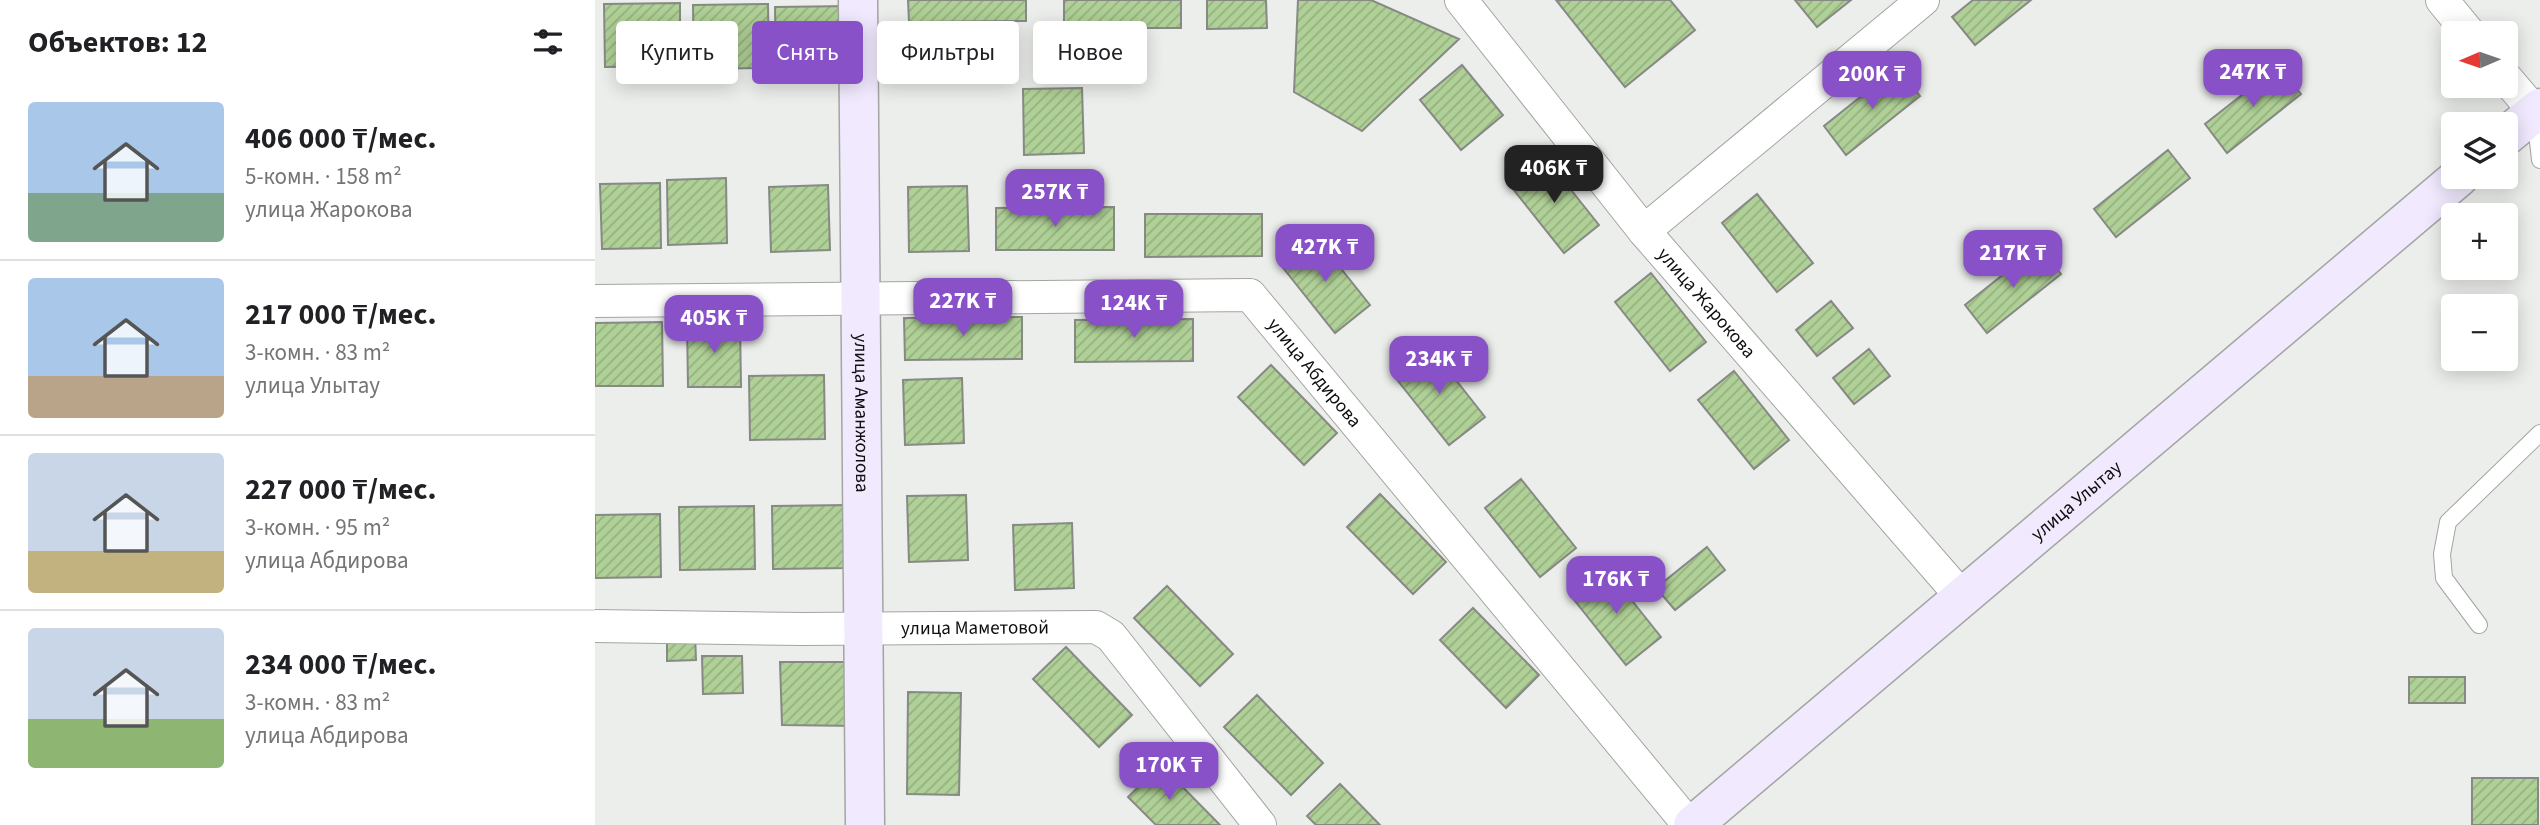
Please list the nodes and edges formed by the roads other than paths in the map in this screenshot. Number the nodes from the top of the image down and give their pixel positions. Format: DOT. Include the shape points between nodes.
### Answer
graph roads {
  1 [pos="858,0"];
  2 [pos="1461,0"];
  3 [pos="1923,0"];
  4 [pos="2442,0"];
  5 [pos="2459,21"];
  6 [pos="2518,90"];
  7 [pos="2537,110"];
  8 [pos="2518,126"];
  9 [pos="2540,160"];
  10 [pos="2445,189"];
  11 [pos="1644,231"];
  12 [pos="860,299"];
  13 [pos="595,301"];
  14 [pos="2540,433"];
  15 [pos="1962,597"];
  16 [pos="2479,625"];
  17 [pos="595,626"];
  18 [pos="863,629"];
  19 [pos="865,825"];
  20 [pos="1261,825"];
  21 [pos="1691,825"];
  1 -- 12 [label="street, улица Аманжолова"];
  2 -- 11 [label="street, улица Жарокова"];
  3 -- 11 [label="street"];
  4 -- 5 [label="street"];
  6 -- 7 [label="street"];
  7 -- 8 [label="street"];
  7 -- 9 [label="lane"];
  10 -- 15 [label="street, улица Улытау"];
  11 -- 15 [label="street, улица Жарокова"];
  12 -- 13 [label="street, улица Абдирова"];
  12 -- 18 [label="street, улица Аманжолова"];
  12 -- 21 [label="street, улица Абдирова" via="1250,295"];
  14 -- 16 [label="lane" via="2448,522 2442,554 2444,578"];
  15 -- 21 [label="street, улица Улытау"];
  17 -- 18 [label="street, улица Маметовой"];
  18 -- 19 [label="street, улица Аманжолова"];
  18 -- 20 [label="street, улица Маметовой" via="1096,627 1111,636"];
}
